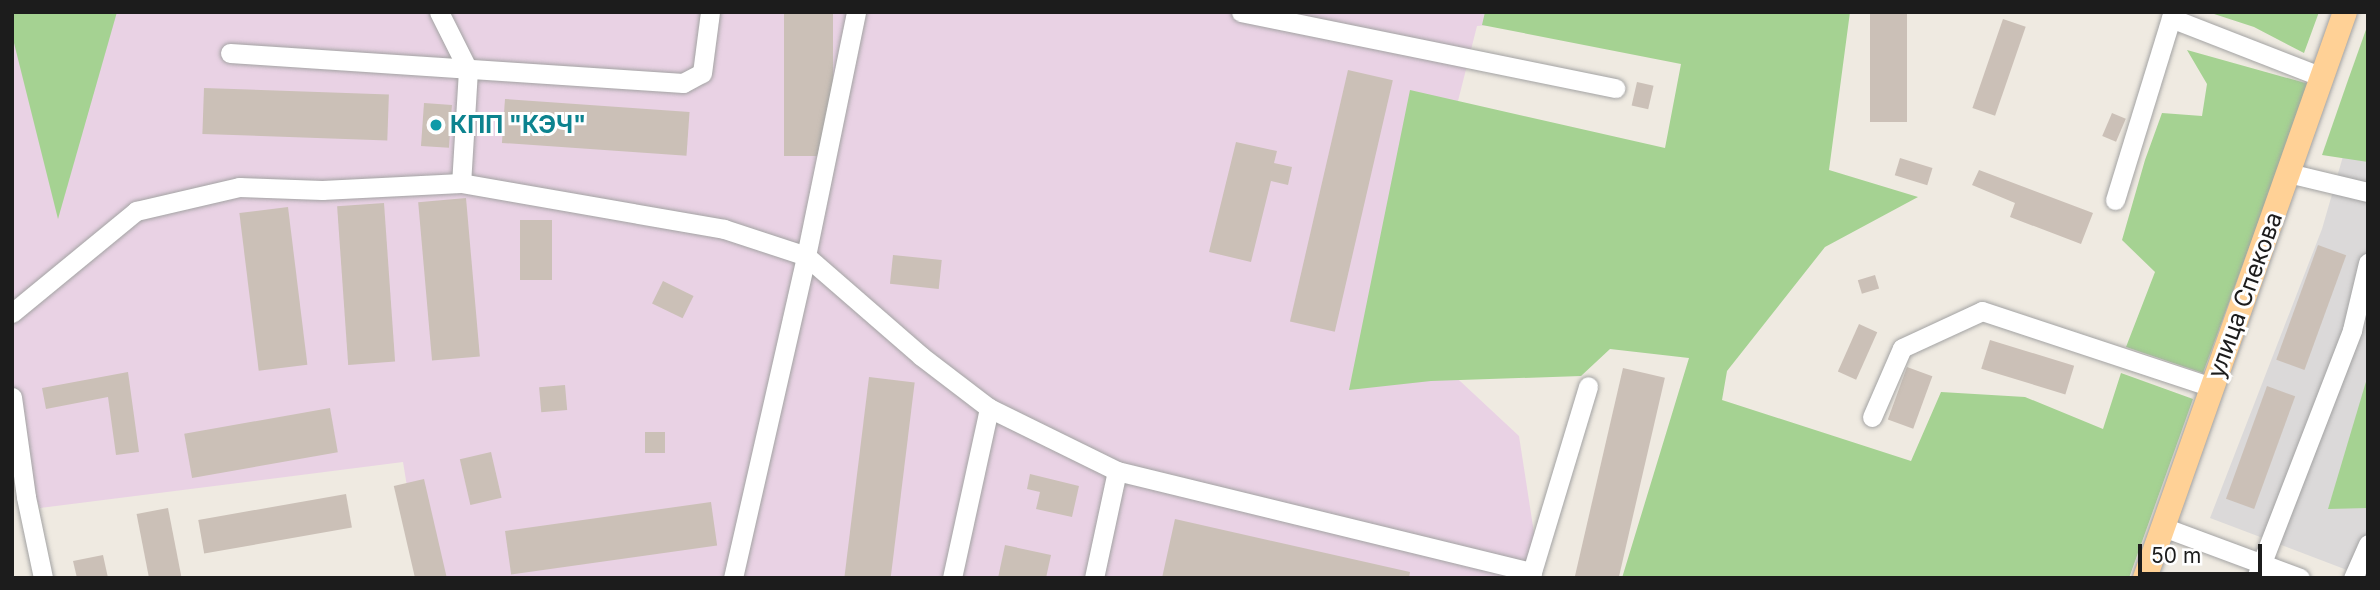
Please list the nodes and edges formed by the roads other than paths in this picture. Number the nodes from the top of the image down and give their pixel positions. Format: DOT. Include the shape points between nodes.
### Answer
graph roads {
  1 [pos="439,12"];
  2 [pos="710,12"];
  3 [pos="856,12"];
  4 [pos="1241,12"];
  5 [pos="2345,12"];
  6 [pos="2172,15"];
  7 [pos="230,53"];
  8 [pos="468,70"];
  9 [pos="2322,77"];
  10 [pos="1615,88"];
  11 [pos="2288,173"];
  12 [pos="461,183"];
  13 [pos="2368,192"];
  14 [pos="2115,200"];
  15 [pos="806,256"];
  16 [pos="2368,263"];
  17 [pos="2365,285"];
  18 [pos="12,313"];
  19 [pos="1588,386"];
  20 [pos="2212,387"];
  21 [pos="12,397"];
  22 [pos="989,408"];
  23 [pos="1872,416"];
  24 [pos="1117,471"];
  25 [pos="19,499"];
  26 [pos="2163,527"];
  27 [pos="2368,544"];
  28 [pos="2259,571"];
  29 [pos="1529,575"];
  30 [pos="43,578"];
  31 [pos="733,578"];
  32 [pos="952,578"];
  33 [pos="1094,578"];
  34 [pos="2145,578"];
  35 [pos="2300,578"];
  36 [pos="2353,578"];
  1 -- 8 [label="lane"];
  2 -- 8 [label="lane" via="702,74 683,83"];
  3 -- 15 [label="lane"];
  4 -- 10 [label="lane"];
  5 -- 9 [label="main road, улица Спекова"];
  6 -- 9 [label="lane"];
  6 -- 14 [label="lane"];
  7 -- 8 [label="lane"];
  8 -- 12 [label="lane"];
  9 -- 11 [label="main road, улица Спекова"];
  11 -- 13 [label="lane"];
  11 -- 20 [label="main road, улица Спекова"];
  12 -- 15 [label="lane" via="724,229"];
  12 -- 18 [label="lane" via="322,190 239,187 136,211"];
  15 -- 22 [label="lane"];
  15 -- 31 [label="lane"];
  16 -- 17 [label="lane"];
  17 -- 28 [label="lane"];
  19 -- 29 [label="lane"];
  20 -- 23 [label="lane" via="1982,311 1902,348"];
  20 -- 26 [label="main road, улица Спекова"];
  21 -- 25 [label="lane"];
  22 -- 24 [label="lane"];
  22 -- 32 [label="lane"];
  24 -- 29 [label="lane"];
  24 -- 33 [label="lane"];
  25 -- 30 [label="lane"];
  26 -- 28 [label="lane"];
  26 -- 34 [label="main road, улица Спекова"];
  27 -- 36 [label="lane"];
  28 -- 35 [label="lane"];
}
